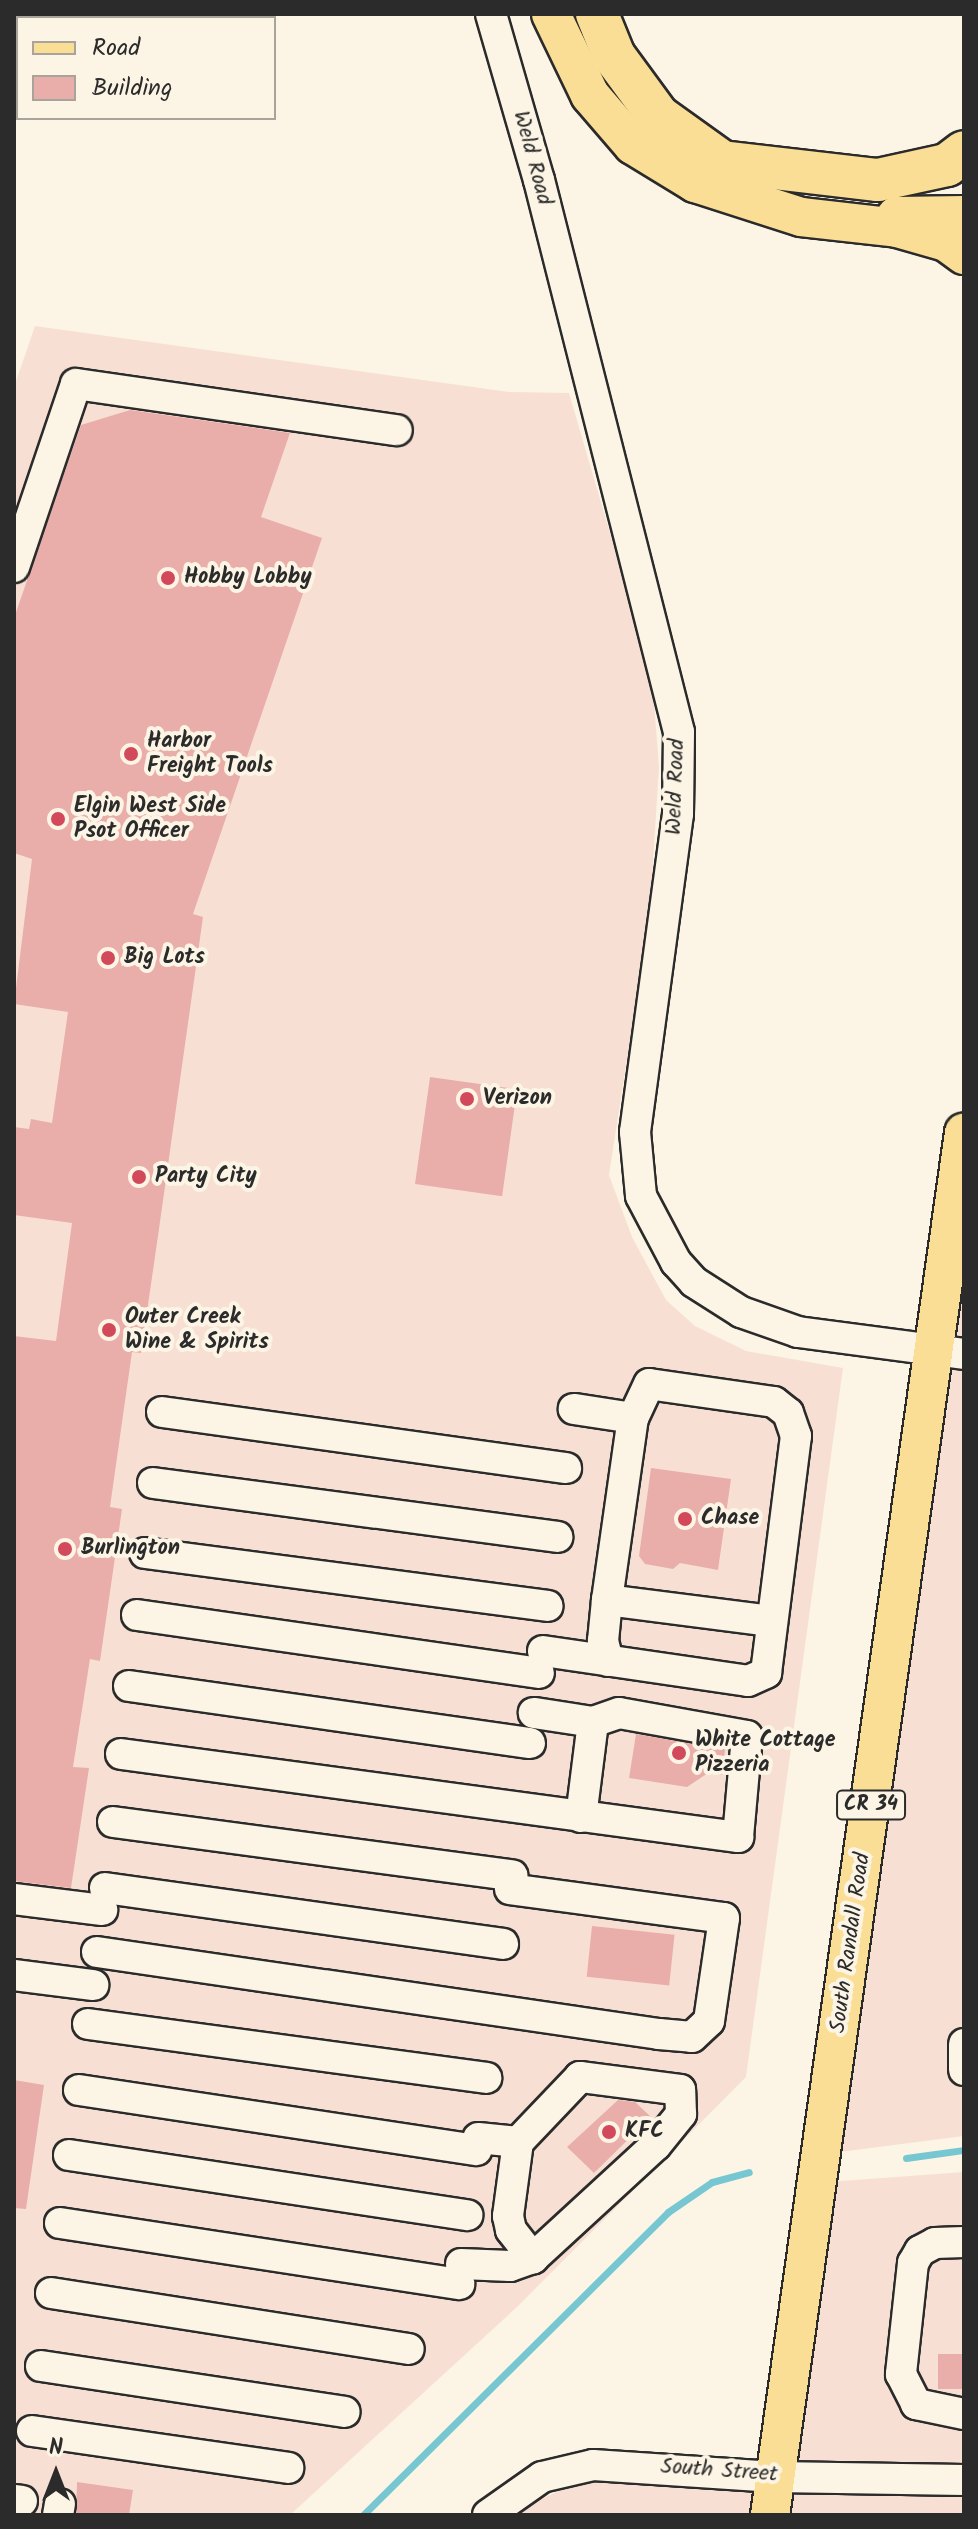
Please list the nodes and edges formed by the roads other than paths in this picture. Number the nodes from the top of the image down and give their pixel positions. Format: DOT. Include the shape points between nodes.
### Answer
graph roads {
  1 [pos="491,14"];
  2 [pos="551,14"];
  3 [pos="597,14"];
  4 [pos="964,152"];
  5 [pos="964,215"];
  6 [pos="801,217"];
  7 [pos="964,255"];
  8 [pos="397,430"];
  9 [pos="14,567"];
  10 [pos="964,1133"];
  11 [pos="950,1352"];
  12 [pos="574,1409"];
  13 [pos="162,1412"];
  14 [pos="633,1418"];
  15 [pos="566,1468"];
  16 [pos="153,1483"];
  17 [pos="557,1537"];
  18 [pos="145,1553"];
  19 [pos="607,1600"];
  20 [pos="548,1606"];
  21 [pos="137,1615"];
  22 [pos="772,1621"];
  23 [pos="608,1661"];
  24 [pos="129,1686"];
  25 [pos="593,1722"];
  26 [pos="121,1754"];
  27 [pos="581,1817"];
  28 [pos="113,1822"];
  29 [pos="14,1899"];
  30 [pos="503,1944"];
  31 [pos="97,1952"];
  32 [pos="14,1975"];
  33 [pos="93,1985"];
  34 [pos="88,2024"];
  35 [pos="964,2044"];
  36 [pos="964,2070"];
  37 [pos="486,2078"];
  38 [pos="79,2090"];
  39 [pos="518,2142"];
  40 [pos="69,2155"];
  41 [pos="468,2215"];
  42 [pos="60,2223"];
  43 [pos="949,2243"];
  44 [pos="533,2258"];
  45 [pos="51,2293"];
  46 [pos="409,2349"];
  47 [pos="41,2366"];
  48 [pos="345,2412"];
  49 [pos="964,2414"];
  50 [pos="32,2431"];
  51 [pos="288,2468"];
  52 [pos="775,2477"];
  53 [pos="964,2480"];
  54 [pos="488,2515"];
  55 [pos="770,2515"];
  1 -- 11 [label="street, Weld Road" via="539,180 679,732 678,814 635,1132 641,1196 676,1262 694,1282 741,1312 798,1332"];
  2 -- 6 [label="main road" via="590,95 633,145 695,183"];
  3 -- 4 [label="highway" via="614,56 658,116 722,162 878,180 947,165"];
  5 -- 6 [label="main road"];
  6 -- 7 [label="main road" via="897,228 946,242"];
  8 -- 9 [label="street" via="76,384"];
  10 -- 11 [label="main road, South Randall Road / CR 34"];
  11 -- 52 [label="main road, South Randall Road / CR 34"];
  12 -- 14 [label="street"];
  13 -- 15 [label="street"];
  14 -- 19 [label="street"];
  14 -- 22 [label="street" via="649,1384 774,1402 788,1413 796,1436"];
  16 -- 17 [label="street"];
  18 -- 20 [label="street"];
  19 -- 22 [label="street"];
  19 -- 23 [label="street" via="603,1641"];
  21 -- 23 [label="street" via="541,1662"];
  22 -- 23 [label="street" via="766,1673 748,1681"];
  24 -- 25 [label="street" via="532,1728"];
  25 -- 27 [label="street"];
  25 -- 27 [label="street" via="619,1713 747,1736 738,1837"];
  26 -- 27 [label="street"];
  28 -- 31 [label="street" via="724,1918 709,2021 692,2037"];
  29 -- 30 [label="street" via="103,1899"];
  32 -- 33 [label="street"];
  34 -- 37 [label="street"];
  35 -- 36 [label="street"];
  38 -- 39 [label="street" via="477,2144"];
  39 -- 44 [label="street" via="508,2216 511,2230"];
  39 -- 44 [label="street" via="580,2077 680,2090 681,2114 656,2145"];
  40 -- 41 [label="street"];
  42 -- 44 [label="street" via="460,2274"];
  43 -- 49 [label="street" via="920,2251 913,2263 901,2374 916,2404"];
  45 -- 46 [label="street"];
  47 -- 48 [label="street"];
  50 -- 51 [label="street"];
  52 -- 53 [label="street, South Street"];
  52 -- 54 [label="street, South Street" via="593,2465 542,2477"];
  52 -- 55 [label="main road, South Randall Road / CR 34"];
}
